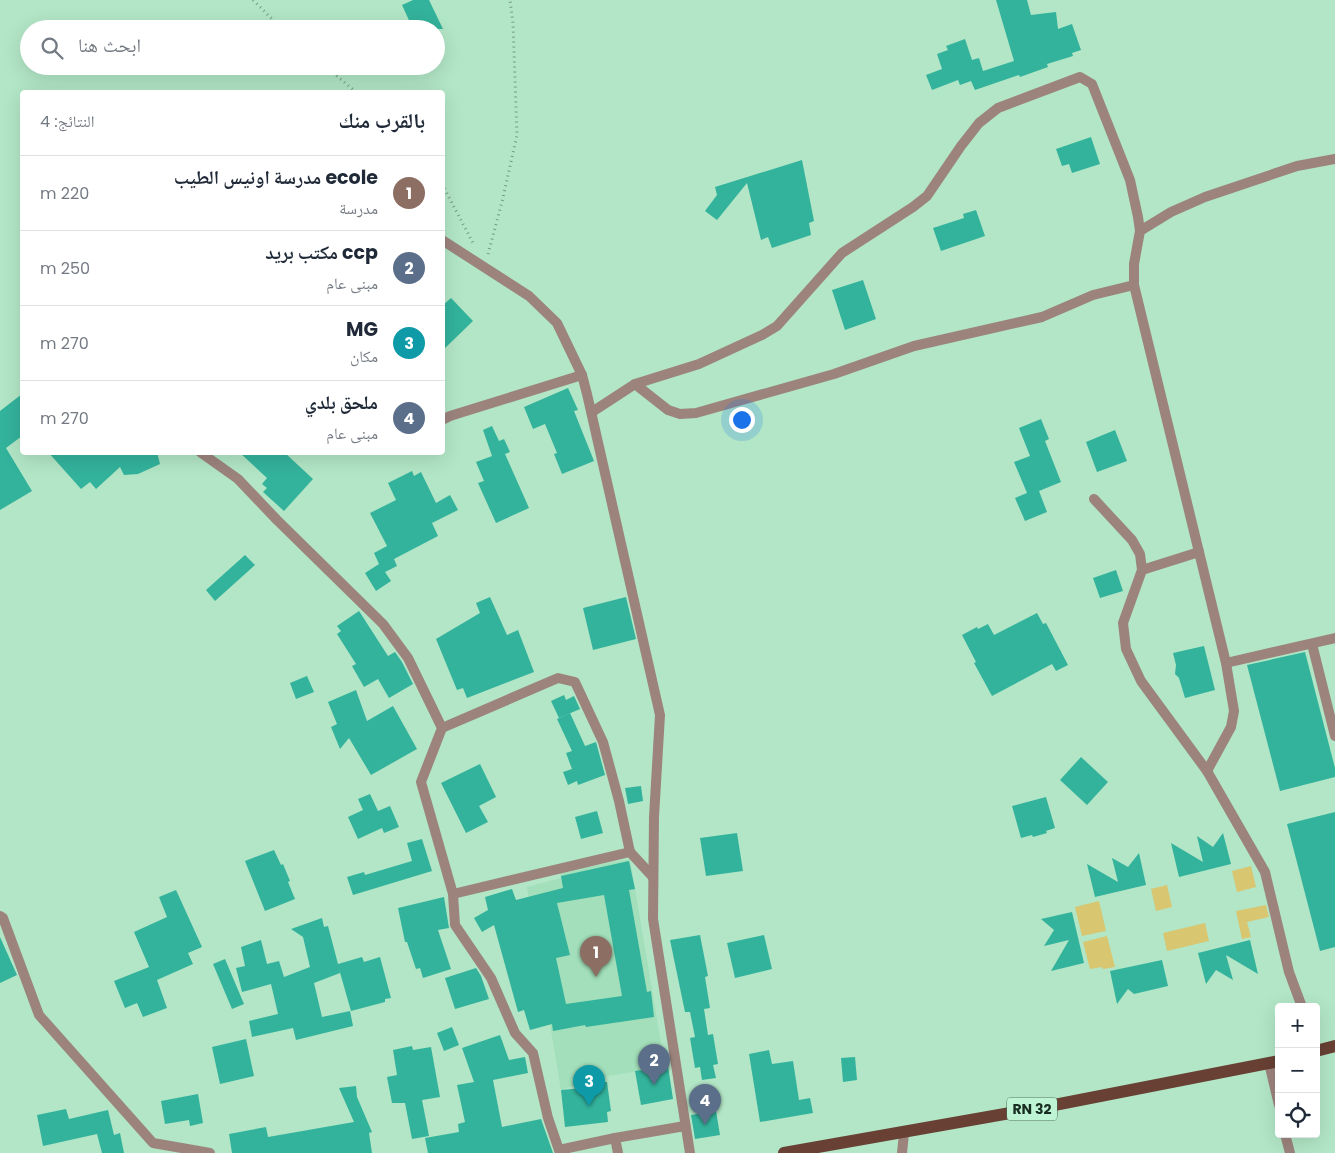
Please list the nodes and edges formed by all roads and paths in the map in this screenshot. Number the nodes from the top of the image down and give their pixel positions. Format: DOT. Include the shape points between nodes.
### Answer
graph roads {
  1 [pos="253,0"];
  2 [pos="510,0"];
  3 [pos="273,20"];
  4 [pos="336,75"];
  5 [pos="354,90"];
  6 [pos="1335,159"];
  7 [pos="445,190"];
  8 [pos="1140,231"];
  9 [pos="445,242"];
  10 [pos="484,266"];
  11 [pos="1134,285"];
  12 [pos="582,375"];
  13 [pos="635,384"];
  14 [pos="592,412"];
  15 [pos="445,418"];
  16 [pos="204,455"];
  17 [pos="1094,498"];
  18 [pos="1199,552"];
  19 [pos="1142,570"];
  20 [pos="1335,638"];
  21 [pos="1312,644"];
  22 [pos="1226,663"];
  23 [pos="442,728"];
  24 [pos="1335,736"];
  25 [pos="1207,771"];
  26 [pos="630,852"];
  27 [pos="654,877"];
  28 [pos="453,894"];
  29 [pos="0,916"];
  30 [pos="1301,1003"];
  31 [pos="1335,1046"];
  32 [pos="1320,1048"];
  33 [pos="1274,1062"];
  34 [pos="1278,1093"];
  35 [pos="686,1126"];
  36 [pos="904,1133"];
  37 [pos="615,1138"];
  38 [pos="1287,1138"];
  39 [pos="210,1153"];
  40 [pos="618,1153"];
  41 [pos="690,1153"];
  42 [pos="784,1153"];
  43 [pos="902,1153"];
  44 [pos="1290,1153"];
  1 -- 3 [label="path"];
  2 -- 10 [label="path" via="517,135"];
  4 -- 5 [label="path"];
  6 -- 8 [label="street" via="1297,166 1205,197 1170,212"];
  7 -- 10 [label="path"];
  8 -- 11 [label="street"];
  8 -- 13 [label="street" via="1130,180 1092,84 1080,77 998,108 979,123 927,196 842,253 777,326 699,364"];
  9 -- 10 [label="street"];
  10 -- 12 [label="street" via="529,296 557,323"];
  11 -- 13 [label="street" via="1093,295 1042,317 914,346 834,374 696,413 680,414 668,410"];
  11 -- 18 [label="street"];
  12 -- 14 [label="street"];
  12 -- 15 [label="street"];
  13 -- 14 [label="street"];
  14 -- 27 [label="street" via="660,715"];
  16 -- 23 [label="street" via="238,479 382,624 408,658"];
  17 -- 19 [label="street" via="1132,540 1140,554"];
  18 -- 19 [label="street"];
  18 -- 22 [label="street"];
  19 -- 25 [label="street" via="1123,623 1126,649 1141,681"];
  20 -- 21 [label="street"];
  21 -- 22 [label="street"];
  21 -- 24 [label="street"];
  22 -- 25 [label="street" via="1234,711 1231,727"];
  23 -- 26 [label="street" via="558,678 575,682 603,742"];
  23 -- 28 [label="street" via="421,782"];
  25 -- 30 [label="street" via="1265,872 1289,972"];
  26 -- 27 [label="street"];
  26 -- 28 [label="street"];
  27 -- 35 [label="street" via="653,919"];
  28 -- 37 [label="street" via="455,925 491,978 515,1033 533,1053 559,1150"];
  29 -- 39 [label="street" via="39,1015 45,1022 153,1142"];
  31 -- 32 [label="main road"];
  33 -- 34 [label="street"];
  33 -- 36 [label="main road, RN 32"];
  35 -- 37 [label="street"];
  35 -- 41 [label="street"];
  36 -- 42 [label="main road, RN 32"];
  36 -- 43 [label="street"];
  37 -- 40 [label="street"];
  38 -- 44 [label="street"];
}
